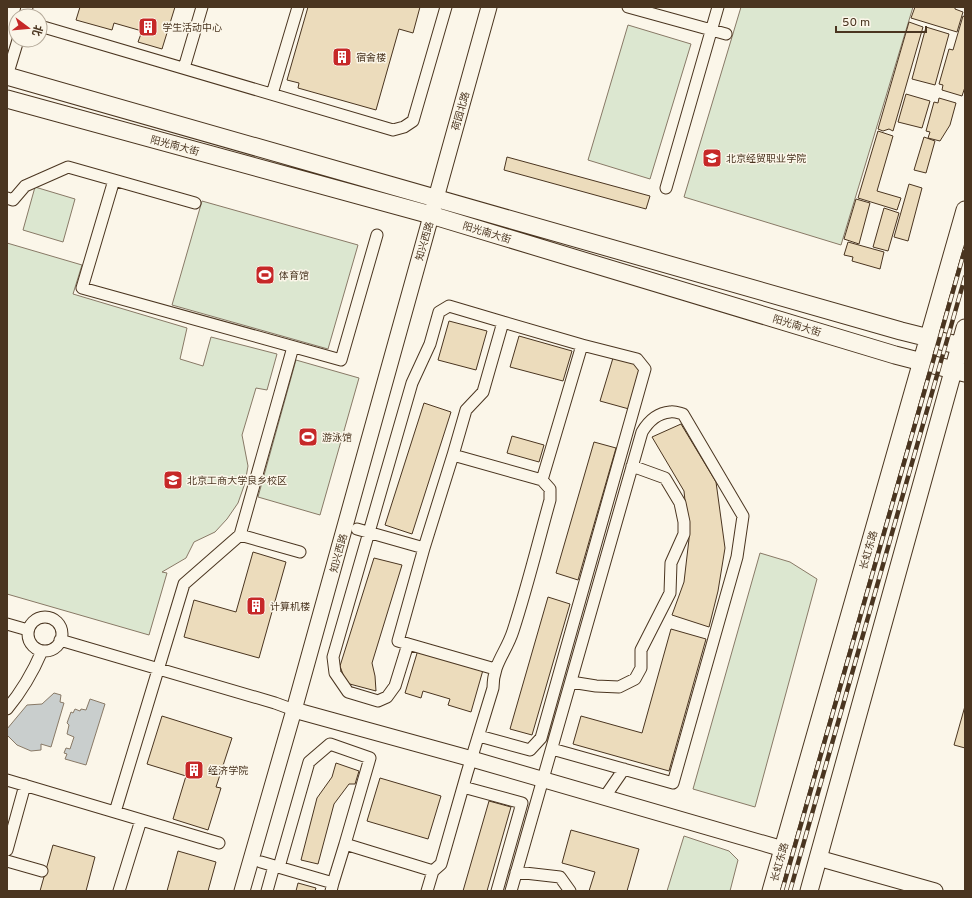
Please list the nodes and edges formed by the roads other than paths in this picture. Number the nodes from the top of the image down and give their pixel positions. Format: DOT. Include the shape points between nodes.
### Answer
graph roads {
  1 [pos="202,7"];
  2 [pos="298,7"];
  3 [pos="446,7"];
  4 [pos="489,7"];
  5 [pos="628,7"];
  6 [pos="718,7"];
  7 [pos="48,28"];
  8 [pos="712,30"];
  9 [pos="726,34"];
  10 [pos="16,48"];
  11 [pos="184,68"];
  12 [pos="7,76"];
  13 [pos="272,94"];
  14 [pos="7,99"];
  15 [pos="114,180"];
  16 [pos="666,188"];
  17 [pos="7,198"];
  18 [pos="436,198"];
  19 [pos="195,203"];
  20 [pos="965,210"];
  21 [pos="431,215"];
  22 [pos="377,236"];
  23 [pos="503,322"];
  24 [pos="965,328"];
  25 [pos="929,338"];
  26 [pos="582,345"];
  27 [pos="293,347"];
  28 [pos="962,347"];
  29 [pos="922,362"];
  30 [pos="959,371"];
  31 [pos="453,455"];
  32 [pos="632,466"];
  33 [pos="542,480"];
  34 [pos="357,529"];
  35 [pos="369,533"];
  36 [pos="240,535"];
  37 [pos="424,548"];
  38 [pos="300,552"];
  39 [pos="7,624"];
  40 [pos="28,630"];
  41 [pos="60,640"];
  42 [pos="408,644"];
  43 [pos="42,651"];
  44 [pos="159,669"];
  45 [pos="495,669"];
  46 [pos="571,682"];
  47 [pos="7,709"];
  48 [pos="294,710"];
  49 [pos="479,736"];
  50 [pos="552,749"];
  51 [pos="472,759"];
  52 [pos="624,769"];
  53 [pos="7,780"];
  54 [pos="543,780"];
  55 [pos="25,785"];
  56 [pos="463,787"];
  57 [pos="604,798"];
  58 [pos="115,812"];
  59 [pos="141,820"];
  60 [pos="219,842"];
  61 [pos="345,844"];
  62 [pos="7,850"];
  63 [pos="783,850"];
  64 [pos="818,858"];
  65 [pos="7,861"];
  66 [pos="261,862"];
  67 [pos="276,866"];
  68 [pos="42,871"];
  69 [pos="433,871"];
  70 [pos="516,872"];
  71 [pos="332,887"];
  72 [pos="119,891"];
  73 [pos="242,891"];
  74 [pos="267,891"];
  75 [pos="427,891"];
  76 [pos="497,891"];
  77 [pos="511,891"];
  78 [pos="570,891"];
  79 [pos="771,891"];
  80 [pos="810,891"];
  81 [pos="935,891"];
  1 -- 11 [label="street"];
  2 -- 13 [label="street"];
  3 -- 13 [label="street" via="413,121 404,127 394,130"];
  4 -- 18 [label="street, 荷园北路"];
  5 -- 8 [label="street"];
  6 -- 8 [label="street"];
  7 -- 11 [label="street"];
  8 -- 9 [label="street"];
  8 -- 16 [label="street"];
  10 -- 12 [label="street"];
  11 -- 13 [label="street"];
  12 -- 18 [label="main road, 阳光南大街"];
  14 -- 21 [label="main road, 阳光南大街"];
  15 -- 17 [label="street" via="68,167 25,186 13,200"];
  15 -- 19 [label="street"];
  15 -- 27 [label="street" via="82,288"];
  18 -- 21 [label="street, 荷园北路"];
  18 -- 25 [label="main road, 阳光南大街"];
  20 -- 25 [label="main road, 长虹东路"];
  21 -- 29 [label="main road, 阳光南大街"];
  21 -- 48 [label="street, 知兴西路"];
  22 -- 27 [label="street" via="341,360"];
  23 -- 26 [label="street"];
  23 -- 31 [label="street" via="483,392 466,410"];
  23 -- 35 [label="street" via="449,306 439,312 430,344 412,383"];
  24 -- 28 [label="main road"];
  25 -- 28 [label="main road, 阳光南大街"];
  25 -- 29 [label="main road, 长虹东路"];
  26 -- 33 [label="street"];
  26 -- 49 [label="street" via="637,359 645,369 541,738 530,750"];
  27 -- 36 [label="street"];
  28 -- 30 [label="main road"];
  29 -- 30 [label="main road, 阳光南大街"];
  29 -- 63 [label="main road, 长虹东路"];
  30 -- 64 [label="main road"];
  31 -- 33 [label="street"];
  31 -- 37 [label="street"];
  32 -- 46 [label="street"];
  32 -- 46 [label="street" via="664,478 680,502 684,534 671,563 670,593 641,650 641,668 634,679 619,687"];
  32 -- 52 [label="street" via="642,432 648,422 670,411 683,414 743,516 737,556 673,783"];
  33 -- 45 [label="street" via="550,489 550,500 513,632"];
  34 -- 35 [label="street"];
  35 -- 37 [label="street"];
  35 -- 42 [label="street" via="333,657 336,674 348,692 378,701 387,697 395,686"];
  36 -- 38 [label="street"];
  36 -- 44 [label="street" via="184,584"];
  37 -- 42 [label="street" via="398,641"];
  39 -- 40 [label="street"];
  40 -- 41 [label="street" via="34,620 44,616 50,617 59,624 62,635"];
  40 -- 43 [label="street" via="32,646"];
  41 -- 43 [label="street" via="53,649"];
  41 -- 44 [label="street"];
  42 -- 45 [label="street"];
  43 -- 47 [label="street" via="30,676"];
  44 -- 48 [label="street"];
  44 -- 58 [label="street"];
  45 -- 49 [label="street" via="493,688"];
  46 -- 50 [label="street"];
  48 -- 51 [label="street"];
  48 -- 73 [label="street, 知兴西路"];
  49 -- 51 [label="street"];
  50 -- 52 [label="street"];
  50 -- 54 [label="street"];
  51 -- 54 [label="street"];
  51 -- 56 [label="street"];
  52 -- 57 [label="street"];
  53 -- 55 [label="street"];
  54 -- 57 [label="street"];
  54 -- 70 [label="street"];
  55 -- 58 [label="street"];
  55 -- 62 [label="street"];
  56 -- 69 [label="street" via="441,864"];
  56 -- 76 [label="street" via="522,804"];
  57 -- 63 [label="street"];
  58 -- 59 [label="street"];
  59 -- 60 [label="street"];
  59 -- 72 [label="street"];
  61 -- 67 [label="street" via="370,758 330,744 309,762"];
  61 -- 69 [label="street"];
  61 -- 71 [label="street"];
  63 -- 79 [label="main road, 长虹东路"];
  64 -- 80 [label="main road"];
  64 -- 81 [label="street"];
  65 -- 68 [label="street"];
  66 -- 67 [label="street"];
  67 -- 71 [label="street"];
  67 -- 74 [label="street"];
  69 -- 75 [label="street"];
  70 -- 77 [label="street"];
  70 -- 78 [label="street" via="560,878"];
}
